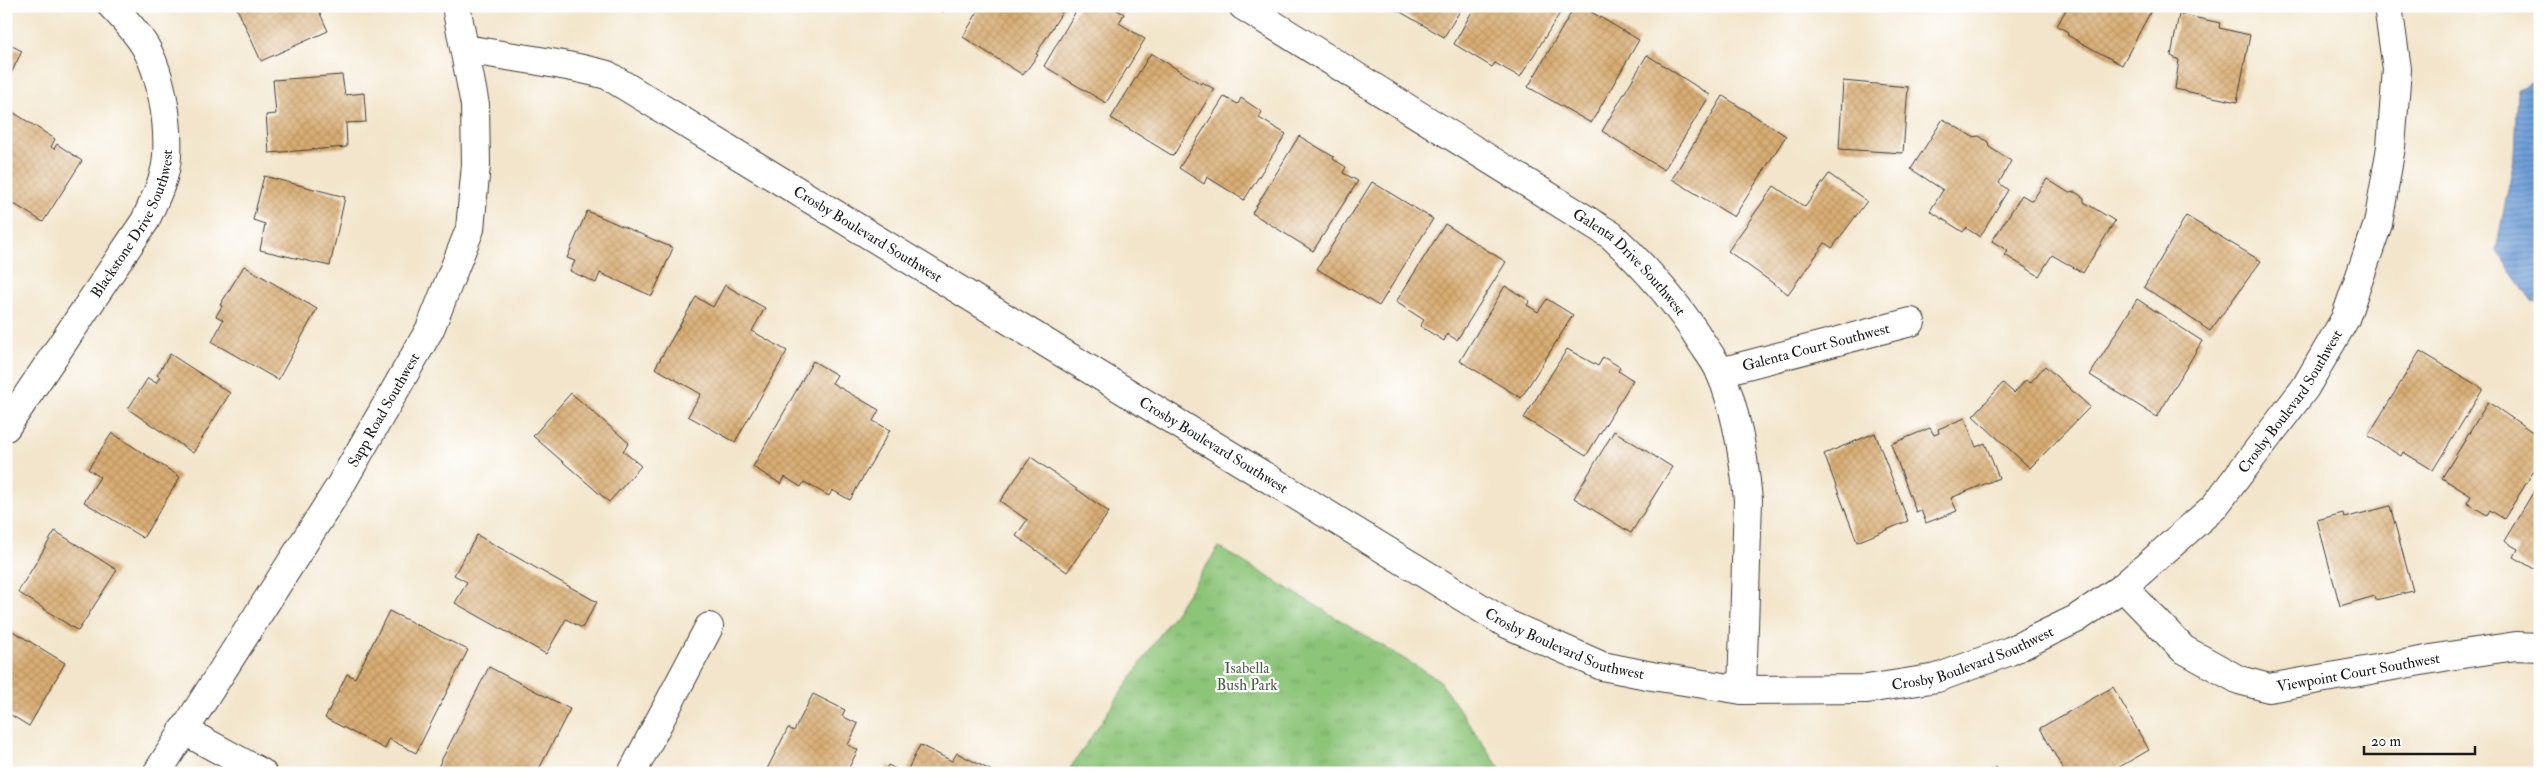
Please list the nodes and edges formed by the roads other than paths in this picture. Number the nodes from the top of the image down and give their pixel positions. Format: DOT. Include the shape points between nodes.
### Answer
graph roads {
  1 [pos="112,6"];
  2 [pos="456,6"];
  3 [pos="1243,6"];
  4 [pos="2388,6"];
  5 [pos="466,49"];
  6 [pos="1911,322"];
  7 [pos="1720,372"];
  8 [pos="6,427"];
  9 [pos="2123,587"];
  10 [pos="709,627"];
  11 [pos="2540,647"];
  12 [pos="1742,690"];
  13 [pos="183,730"];
  14 [pos="157,773"];
  15 [pos="262,773"];
  16 [pos="632,773"];
  1 -- 8 [label="street, Blackstone Drive Southwest" via="147,49 165,110 167,157 159,188 145,221"];
  2 -- 5 [label="street, Sapp Road Southwest"];
  3 -- 7 [label="street, Galenta Drive Southwest" via="1611,235 1650,272 1683,312"];
  4 -- 9 [label="street, Crosby Boulevard Southwest" via="2397,69 2391,146 2378,224 2345,319 2305,388 2214,507"];
  5 -- 12 [label="street, Crosby Boulevard Southwest" via="568,64 607,75 1507,624 1602,666"];
  5 -- 13 [label="street, Sapp Road Southwest" via="475,105 476,165 470,229 430,329 340,486"];
  6 -- 7 [label="street, Galenta Court Southwest"];
  7 -- 12 [label="street, Galenta Drive Southwest" via="1735,422 1748,500"];
  9 -- 11 [label="street, Viewpoint Court Southwest" via="2183,649 2239,680 2269,688 2449,656 2516,646"];
  9 -- 12 [label="street, Crosby Boulevard Southwest" via="2076,619 2010,651 1937,678 1867,689"];
  10 -- 16 [label="street"];
  13 -- 14 [label="street, Sapp Road Southwest"];
  13 -- 15 [label="street"];
}
